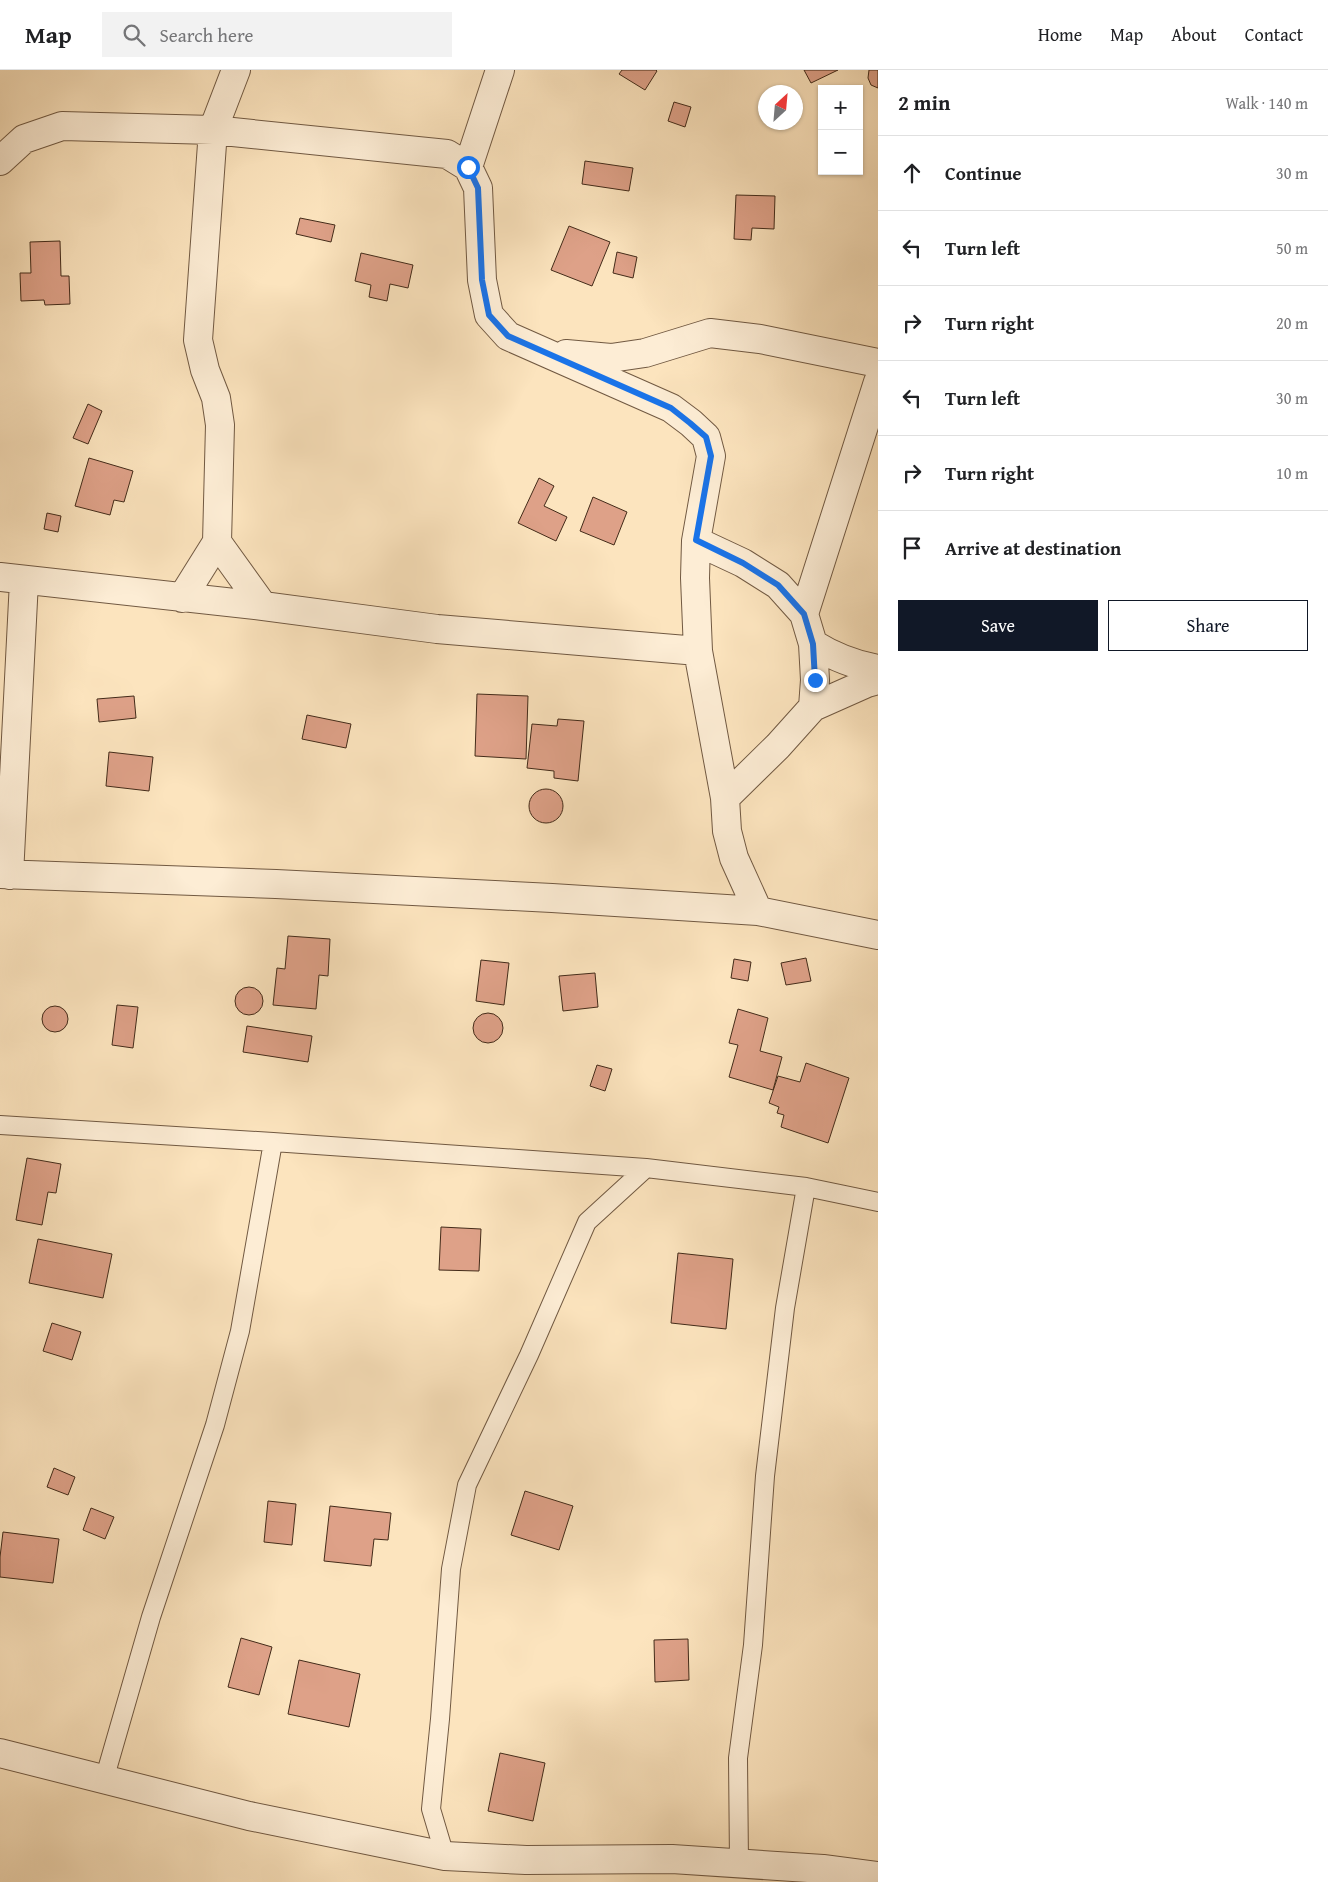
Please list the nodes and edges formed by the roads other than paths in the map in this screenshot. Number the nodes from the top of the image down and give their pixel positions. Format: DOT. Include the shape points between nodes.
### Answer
graph roads {
  1 [pos="236,70"];
  2 [pos="500,70"];
  3 [pos="213,130"];
  4 [pos="0,161"];
  5 [pos="468,167"];
  6 [pos="545,352"];
  7 [pos="878,363"];
  8 [pos="878,382"];
  9 [pos="696,540"];
  10 [pos="217,542"];
  11 [pos="12,579"];
  12 [pos="182,598"];
  13 [pos="263,606"];
  14 [pos="804,614"];
  15 [pos="813,644"];
  16 [pos="698,651"];
  17 [pos="878,669"];
  18 [pos="878,680"];
  19 [pos="813,707"];
  20 [pos="725,798"];
  21 [pos="4,874"];
  22 [pos="758,911"];
  23 [pos="878,935"];
  24 [pos="0,1125"];
  25 [pos="273,1142"];
  26 [pos="646,1168"];
  27 [pos="806,1187"];
  28 [pos="878,1202"];
  29 [pos="0,1753"];
  30 [pos="104,1780"];
  31 [pos="445,1856"];
  32 [pos="738,1863"];
  33 [pos="878,1876"];
  1 -- 3 [label="street"];
  2 -- 5 [label="street"];
  3 -- 4 [label="street" via="62,126 24,139"];
  3 -- 5 [label="street" via="447,154"];
  3 -- 10 [label="street" via="198,340 216,398 220,425"];
  5 -- 6 [label="street" via="478,188 482,280 489,315 508,336"];
  6 -- 7 [label="street" via="611,358 645,353 710,333 760,339"];
  6 -- 9 [label="street" via="671,408 706,437 711,456"];
  8 -- 14 [label="street"];
  9 -- 14 [label="street" via="778,585"];
  9 -- 16 [label="street"];
  10 -- 12 [label="street"];
  10 -- 13 [label="street"];
  11 -- 12 [label="street"];
  11 -- 21 [label="street"];
  12 -- 13 [label="street"];
  13 -- 16 [label="street" via="437,629"];
  14 -- 15 [label="street"];
  15 -- 17 [label="street" via="852,664"];
  15 -- 19 [label="street"];
  16 -- 20 [label="street"];
  18 -- 19 [label="street"];
  19 -- 20 [label="street"];
  20 -- 22 [label="street" via="727,831 734,858"];
  21 -- 22 [label="street" via="276,884"];
  22 -- 23 [label="street"];
  24 -- 25 [label="lane"];
  25 -- 26 [label="lane"];
  25 -- 30 [label="lane" via="240,1330 216,1425 151,1617"];
  26 -- 27 [label="lane"];
  26 -- 31 [label="lane" via="587,1222 467,1485 450,1569 431,1809"];
  27 -- 28 [label="lane"];
  27 -- 32 [label="lane" via="784,1308 765,1476 753,1644 738,1758"];
  29 -- 30 [label="street"];
  30 -- 31 [label="street" via="249,1816"];
  31 -- 32 [label="street"];
  32 -- 33 [label="street"];
}
